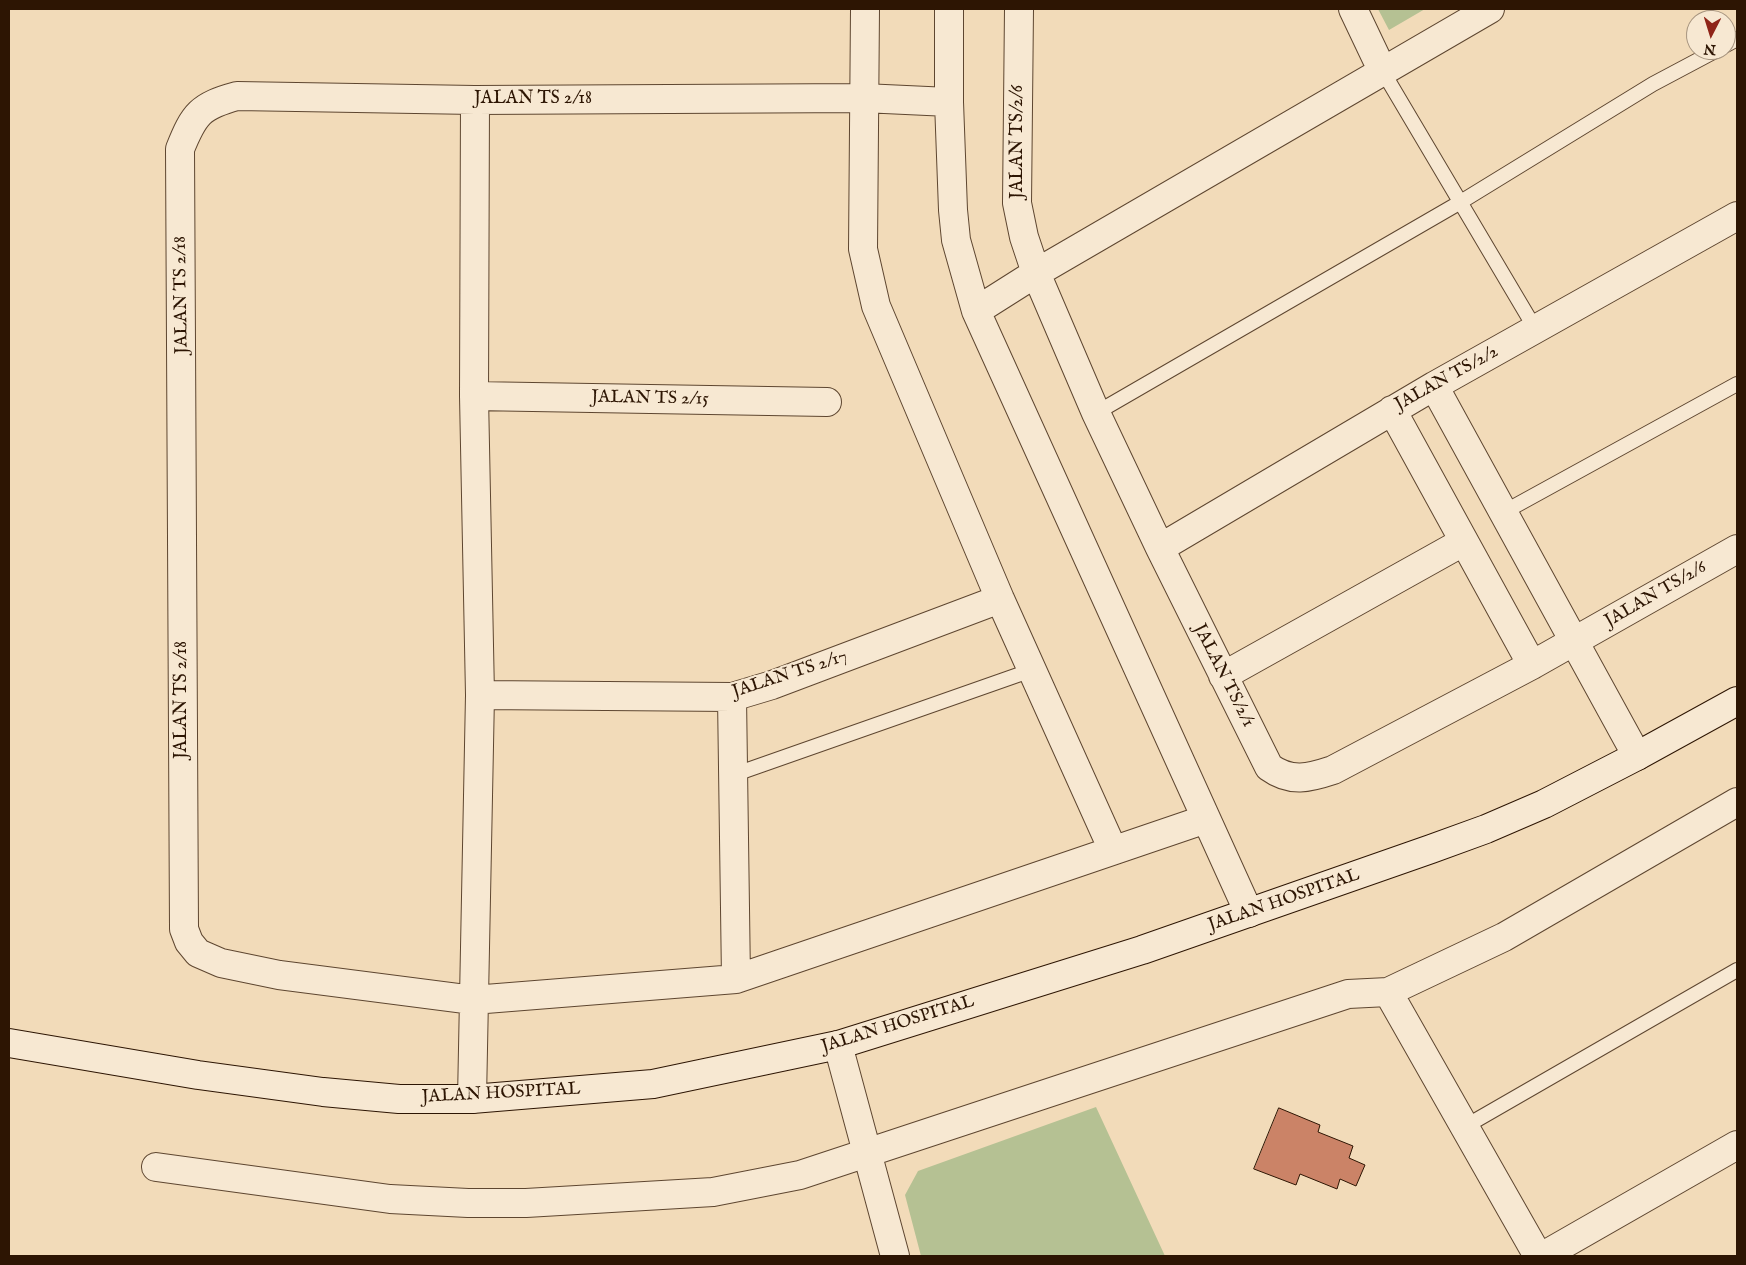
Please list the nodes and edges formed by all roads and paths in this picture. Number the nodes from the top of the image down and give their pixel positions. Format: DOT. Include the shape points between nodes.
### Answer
graph roads {
  1 [pos="865,9"];
  2 [pos="949,9"];
  3 [pos="1018,9"];
  4 [pos="1352,9"];
  5 [pos="1490,9"];
  6 [pos="1698,60"];
  7 [pos="1382,70"];
  8 [pos="863,98"];
  9 [pos="475,100"];
  10 [pos="949,102"];
  11 [pos="1459,203"];
  12 [pos="1737,216"];
  13 [pos="1036,273"];
  14 [pos="976,310"];
  15 [pos="1536,330"];
  16 [pos="1737,384"];
  17 [pos="1434,386"];
  18 [pos="474,396"];
  19 [pos="827,402"];
  20 [pos="1392,410"];
  21 [pos="1096,413"];
  22 [pos="1504,512"];
  23 [pos="1463,542"];
  24 [pos="1160,548"];
  25 [pos="1737,549"];
  26 [pos="1000,600"];
  27 [pos="1576,641"];
  28 [pos="1532,665"];
  29 [pos="1032,670"];
  30 [pos="1223,676"];
  31 [pos="480,695"];
  32 [pos="732,697"];
  33 [pos="1737,701"];
  34 [pos="1638,756"];
  35 [pos="733,775"];
  36 [pos="1737,802"];
  37 [pos="1206,819"];
  38 [pos="1113,850"];
  39 [pos="1249,913"];
  40 [pos="1737,970"];
  41 [pos="736,979"];
  42 [pos="1388,992"];
  43 [pos="473,1000"];
  44 [pos="9,1043"];
  45 [pos="838,1045"];
  46 [pos="472,1099"];
  47 [pos="1466,1126"];
  48 [pos="1737,1146"];
  49 [pos="868,1153"];
  50 [pos="156,1167"];
  51 [pos="895,1256"];
  52 [pos="1538,1256"];
  53 [pos="1543,1256"];
  1 -- 8 [label="street"];
  2 -- 10 [label="street"];
  3 -- 13 [label="street, JALAN TS/2/6" via="1017,203"];
  4 -- 7 [label="street"];
  5 -- 7 [label="street"];
  6 -- 11 [label="lane" via="1653,84"];
  7 -- 11 [label="lane"];
  7 -- 13 [label="street"];
  8 -- 9 [label="street, JALAN TS 2/18"];
  8 -- 10 [label="street, JALAN TS 2/18"];
  8 -- 26 [label="street" via="864,249 876,306"];
  9 -- 18 [label="street"];
  9 -- 43 [label="street, JALAN TS 2/18" via="237,96 218,101 199,112 180,149 184,929 198,953 221,962 279,975"];
  10 -- 14 [label="street" via="956,240"];
  11 -- 15 [label="lane"];
  11 -- 21 [label="lane"];
  12 -- 15 [label="street, JALAN TS/2/2"];
  13 -- 14 [label="street"];
  13 -- 21 [label="street, JALAN TS/2/1"];
  14 -- 37 [label="street"];
  15 -- 17 [label="street, JALAN TS/2/2"];
  16 -- 22 [label="lane"];
  17 -- 20 [label="street, JALAN TS/2/2"];
  17 -- 22 [label="street"];
  18 -- 19 [label="street, JALAN TS 2/15"];
  18 -- 31 [label="street"];
  20 -- 23 [label="street"];
  20 -- 24 [label="street, JALAN TS/2/2"];
  21 -- 24 [label="street, JALAN TS/2/1"];
  22 -- 27 [label="street"];
  23 -- 28 [label="street"];
  23 -- 30 [label="street"];
  24 -- 30 [label="street, JALAN TS/2/1"];
  25 -- 27 [label="street, JALAN TS/2/6"];
  26 -- 29 [label="street"];
  26 -- 32 [label="street, JALAN TS 2/17"];
  27 -- 28 [label="street, JALAN TS/2/1"];
  27 -- 34 [label="street"];
  28 -- 30 [label="street, JALAN TS/2/1" via="1333,770 1308,778 1290,778 1269,767"];
  29 -- 35 [label="lane"];
  29 -- 38 [label="street"];
  31 -- 32 [label="street, JALAN TS 2/17"];
  31 -- 43 [label="street"];
  32 -- 35 [label="street"];
  33 -- 34 [label="street, JALAN HOSPITAL"];
  34 -- 39 [label="street, JALAN HOSPITAL" via="1544,804 1486,829"];
  35 -- 41 [label="street"];
  36 -- 42 [label="street" via="1504,937"];
  37 -- 38 [label="street, JALAN TS 2/18"];
  37 -- 39 [label="street"];
  38 -- 41 [label="street, JALAN TS 2/18"];
  39 -- 45 [label="street, JALAN HOSPITAL" via="1142,950"];
  40 -- 47 [label="lane"];
  41 -- 43 [label="street, JALAN TS 2/18"];
  42 -- 47 [label="street"];
  42 -- 49 [label="street" via="1348,994"];
  43 -- 46 [label="street"];
  44 -- 46 [label="street, JALAN HOSPITAL" via="323,1092 399,1099"];
  45 -- 46 [label="street, JALAN HOSPITAL" via="653,1084"];
  45 -- 49 [label="street"];
  47 -- 52 [label="street"];
  48 -- 53 [label="street"];
  49 -- 50 [label="street" via="800,1175 713,1192 526,1204 390,1199"];
  49 -- 51 [label="street"];
}
